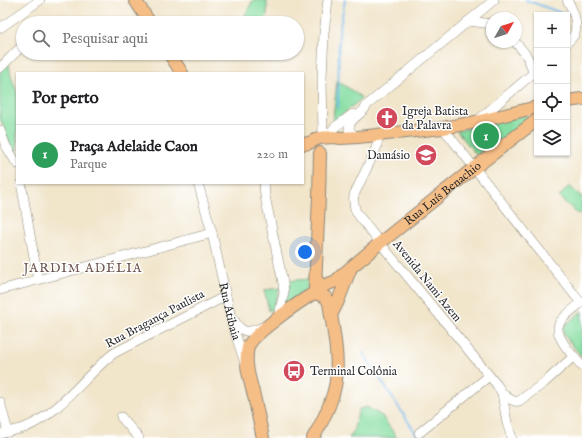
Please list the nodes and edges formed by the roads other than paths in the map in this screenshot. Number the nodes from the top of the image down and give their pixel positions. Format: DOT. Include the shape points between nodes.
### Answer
graph roads {
  1 [pos="40,0"];
  2 [pos="135,0"];
  3 [pos="328,0"];
  4 [pos="494,0"];
  5 [pos="567,0"];
  6 [pos="17,16"];
  7 [pos="145,16"];
  8 [pos="16,17"];
  9 [pos="468,21"];
  10 [pos="486,23"];
  11 [pos="0,28"];
  12 [pos="570,40"];
  13 [pos="520,48"];
  14 [pos="16,52"];
  15 [pos="174,60"];
  16 [pos="0,68"];
  17 [pos="534,69"];
  18 [pos="181,72"];
  19 [pos="534,72"];
  20 [pos="367,105"];
  21 [pos="534,108"];
  22 [pos="476,122"];
  23 [pos="533,123"];
  24 [pos="443,128"];
  25 [pos="0,130"];
  26 [pos="379,135"];
  27 [pos="324,137"];
  28 [pos="358,137"];
  29 [pos="341,138"];
  30 [pos="306,143"];
  31 [pos="320,153"];
  32 [pos="16,162"];
  33 [pos="475,167"];
  34 [pos="21,184"];
  35 [pos="198,184"];
  36 [pos="264,184"];
  37 [pos="212,233"];
  38 [pos="380,243"];
  39 [pos="350,269"];
  40 [pos="316,279"];
  41 [pos="38,280"];
  42 [pos="0,290"];
  43 [pos="314,293"];
  44 [pos="226,296"];
  45 [pos="582,302"];
  46 [pos="230,314"];
  47 [pos="331,315"];
  48 [pos="276,320"];
  49 [pos="574,356"];
  50 [pos="582,366"];
  51 [pos="248,373"];
  52 [pos="489,376"];
  53 [pos="502,394"];
  54 [pos="0,402"];
  55 [pos="120,417"];
  56 [pos="4,433"];
  57 [pos="419,433"];
  58 [pos="139,438"];
  59 [pos="263,438"];
  60 [pos="313,438"];
  61 [pos="512,438"];
  1 -- 6 [label="street"];
  2 -- 7 [label="main road"];
  3 -- 27 [label="street" via="322,78"];
  4 -- 9 [label="street"];
  5 -- 12 [label="street" via="576,28"];
  8 -- 11 [label="street"];
  9 -- 10 [label="street"];
  9 -- 20 [label="street"];
  13 -- 17 [label="street"];
  14 -- 16 [label="street"];
  15 -- 18 [label="main road"];
  19 -- 22 [label="street"];
  20 -- 27 [label="street"];
  20 -- 28 [label="street" via="366,109 349,123 349,130"];
  21 -- 22 [label="main road"];
  21 -- 23 [label="main road"];
  22 -- 24 [label="main road"];
  23 -- 33 [label="main road, Rua Luís Benachio"];
  24 -- 26 [label="main road"];
  24 -- 33 [label="street"];
  25 -- 32 [label="street"];
  26 -- 28 [label="main road"];
  26 -- 38 [label="street, Avenida Nami Azem" via="376,149 353,201 356,212"];
  27 -- 29 [label="main road"];
  27 -- 30 [label="main road"];
  28 -- 29 [label="main road"];
  29 -- 31 [label="main road"];
  30 -- 31 [label="main road" via="316,146"];
  31 -- 40 [label="main road"];
  33 -- 38 [label="main road, Rua Luís Benachio"];
  33 -- 45 [label="street"];
  34 -- 41 [label="street"];
  35 -- 37 [label="street, Rua Atibaia"];
  36 -- 48 [label="street" via="284,293"];
  37 -- 41 [label="street"];
  37 -- 44 [label="street, Rua Atibaia"];
  38 -- 39 [label="main road, Rua Luís Benachio"];
  38 -- 52 [label="street, Avenida Nami Azem"];
  39 -- 40 [label="main road, Rua Luís Benachio" via="336,281 323,286"];
  39 -- 47 [label="main road, Rua Luís Benachio"];
  40 -- 43 [label="main road"];
  41 -- 42 [label="street"];
  43 -- 47 [label="main road" via="328,300"];
  43 -- 48 [label="main road"];
  44 -- 46 [label="street, Rua Atibaia"];
  44 -- 56 [label="street, Rua Bragança Paulista" via="114,352 50,412 25,427"];
  45 -- 49 [label="street" via="561,320 557,329"];
  46 -- 48 [label="street" via="238,328 245,331 258,329"];
  46 -- 51 [label="street, Rua Atibaia"];
  47 -- 60 [label="main road" via="337,363 336,380 326,412"];
  48 -- 51 [label="main road" via="250,342"];
  49 -- 50 [label="street"];
  49 -- 53 [label="street" via="519,401 515,402"];
  51 -- 59 [label="main road, Rua Atibaia"];
  52 -- 53 [label="street, Avenida Nami Azem"];
  52 -- 57 [label="street"];
  53 -- 61 [label="street, Avenida Nami Azem"];
  54 -- 56 [label="street"];
  55 -- 58 [label="street"];
}
